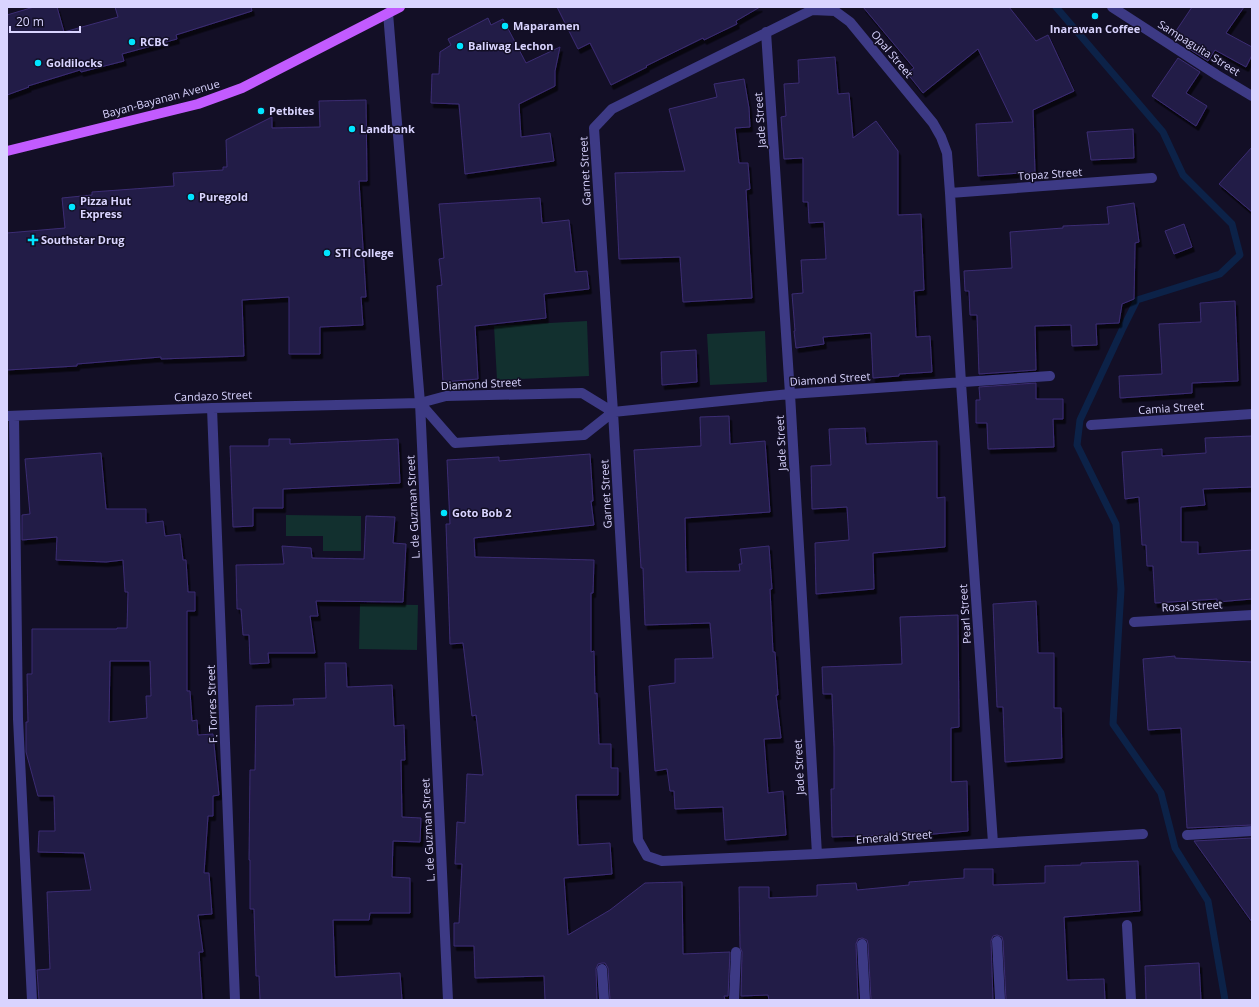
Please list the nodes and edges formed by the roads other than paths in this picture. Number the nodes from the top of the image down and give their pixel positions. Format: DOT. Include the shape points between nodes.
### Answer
graph roads {
  1 [pos="400,7"];
  2 [pos="1112,7"];
  3 [pos="388,13"];
  4 [pos="766,32"];
  5 [pos="1252,96"];
  6 [pos="594,128"];
  7 [pos="7,151"];
  8 [pos="1152,178"];
  9 [pos="950,193"];
  10 [pos="1050,376"];
  11 [pos="961,383"];
  12 [pos="790,394"];
  13 [pos="420,402"];
  14 [pos="212,408"];
  15 [pos="613,412"];
  16 [pos="1252,414"];
  17 [pos="10,416"];
  18 [pos="1091,425"];
  19 [pos="1252,615"];
  20 [pos="1134,622"];
  21 [pos="1252,831"];
  22 [pos="1142,834"];
  23 [pos="1187,835"];
  24 [pos="993,842"];
  25 [pos="817,854"];
  26 [pos="647,856"];
  27 [pos="1127,925"];
  28 [pos="997,941"];
  29 [pos="862,944"];
  30 [pos="736,952"];
  31 [pos="602,969"];
  32 [pos="32,1000"];
  33 [pos="236,1000"];
  34 [pos="448,1000"];
  35 [pos="604,1000"];
  36 [pos="734,1000"];
  37 [pos="865,1000"];
  38 [pos="1000,1000"];
  39 [pos="1131,1000"];
  1 -- 3 [label="main road, Bayan-Bayanan Avenue"];
  2 -- 5 [label="street, Sampaguita Street"];
  3 -- 7 [label="main road, Bayan-Bayanan Avenue" via="242,88 198,104"];
  3 -- 13 [label="street, L. de Guzman Street"];
  4 -- 6 [label="street, Opal Street" via="612,109"];
  4 -- 9 [label="street, Opal Street" via="812,10 835,11 850,22 933,123 947,153"];
  4 -- 12 [label="street, Jade Street"];
  6 -- 15 [label="street, Garnet Street"];
  8 -- 9 [label="street, Topaz Street"];
  9 -- 11 [label="street, Opal Street"];
  10 -- 11 [label="street, Diamond Street"];
  11 -- 12 [label="street, Diamond Street"];
  11 -- 24 [label="street, Pearl Street"];
  12 -- 15 [label="street, Diamond Street"];
  12 -- 25 [label="street, Jade Street"];
  13 -- 14 [label="street, Candazo Street"];
  13 -- 15 [label="street, Diamond Street" via="446,396 582,393"];
  13 -- 15 [label="street" via="455,443 584,435"];
  13 -- 34 [label="street, L. de Guzman Street"];
  14 -- 17 [label="street, Candazo Street"];
  14 -- 33 [label="street, F. Torres Street"];
  15 -- 26 [label="street, Garnet Street" via="638,840"];
  16 -- 18 [label="street, Camia Street"];
  17 -- 32 [label="street" via="18,718"];
  19 -- 20 [label="street, Rosal Street"];
  21 -- 23 [label="street"];
  22 -- 24 [label="street, Emerald Street"];
  24 -- 25 [label="street, Emerald Street"];
  25 -- 26 [label="street, Emerald Street" via="662,861"];
  27 -- 39 [label="street"];
  28 -- 38 [label="street"];
  29 -- 37 [label="street"];
  30 -- 36 [label="street"];
  31 -- 35 [label="street"];
}
